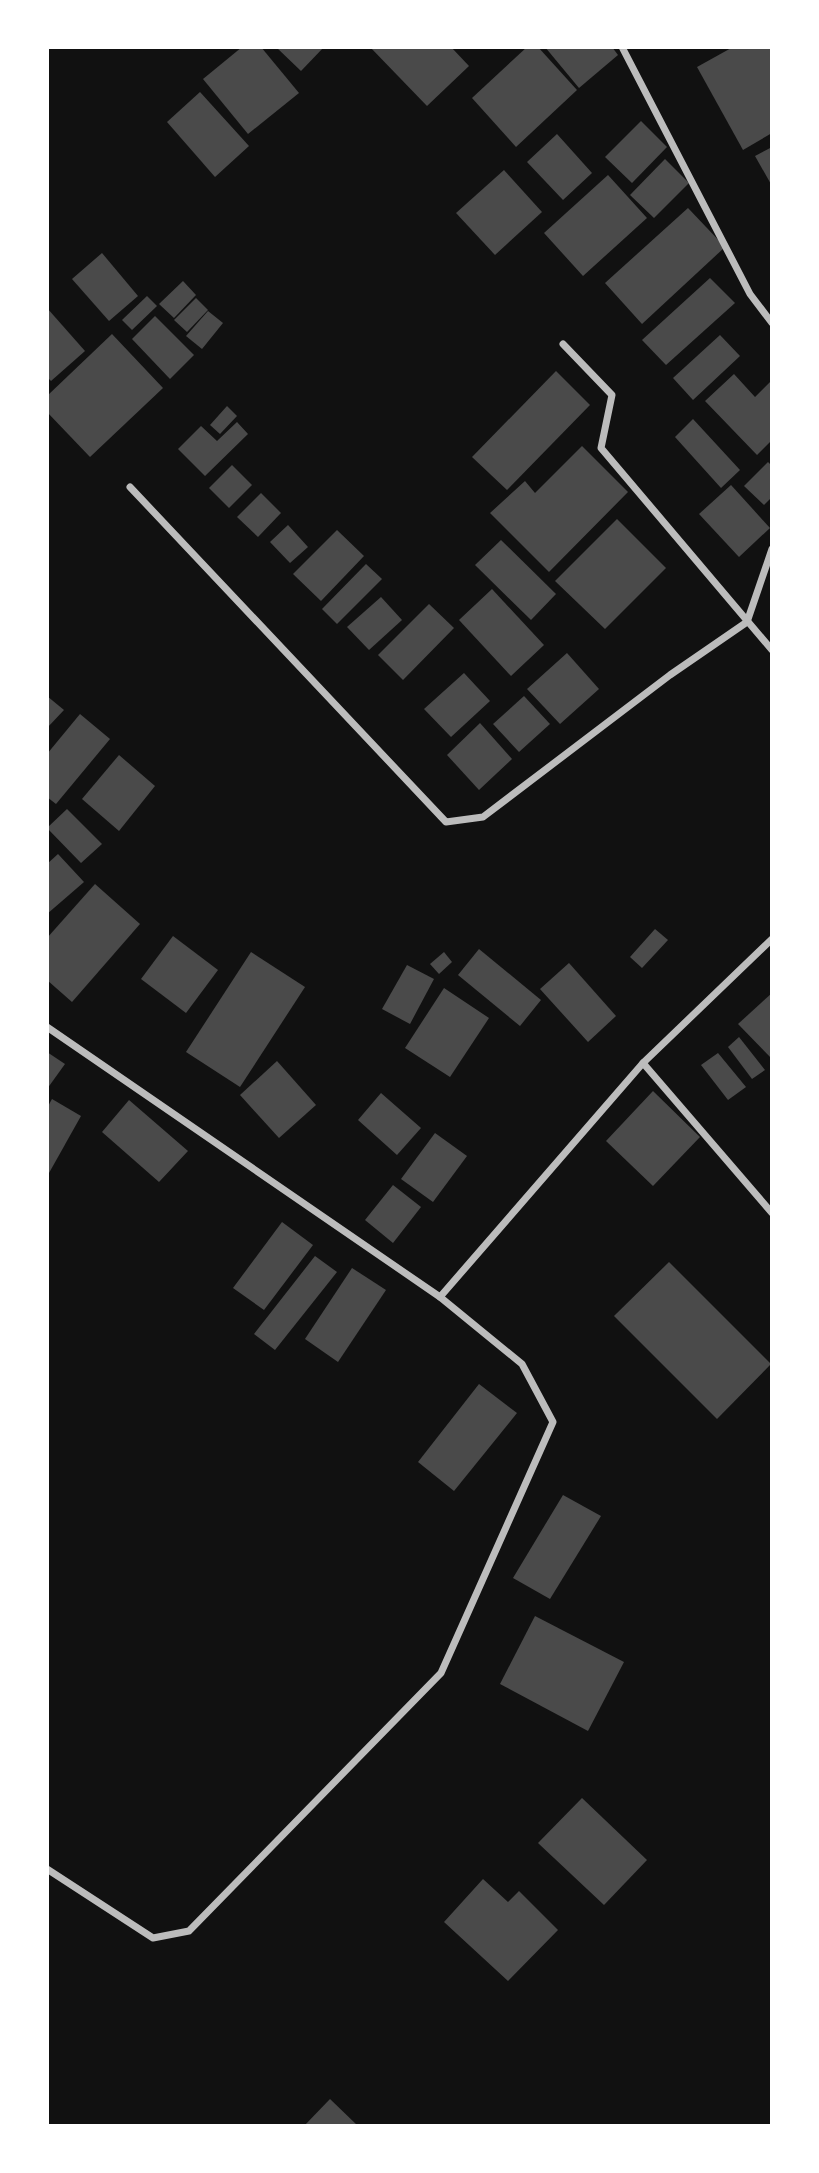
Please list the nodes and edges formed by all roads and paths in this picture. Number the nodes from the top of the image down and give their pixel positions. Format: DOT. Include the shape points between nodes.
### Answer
graph roads {
  1 [pos="622,47"];
  2 [pos="772,323"];
  3 [pos="563,344"];
  4 [pos="130,487"];
  5 [pos="772,549"];
  6 [pos="747,622"];
  7 [pos="772,650"];
  8 [pos="772,939"];
  9 [pos="47,1027"];
  10 [pos="643,1063"];
  11 [pos="772,1213"];
  12 [pos="440,1297"];
  13 [pos="47,1868"];
  1 -- 2 [label="street" via="750,294"];
  3 -- 6 [label="street" via="612,395 601,449"];
  4 -- 6 [label="street" via="446,822 483,817"];
  5 -- 6 [label="street"];
  6 -- 7 [label="street"];
  8 -- 10 [label="street"];
  9 -- 12 [label="street"];
  10 -- 11 [label="street"];
  10 -- 12 [label="street"];
  12 -- 13 [label="street" via="522,1364 553,1422 441,1673 189,1931 153,1938"];
}
